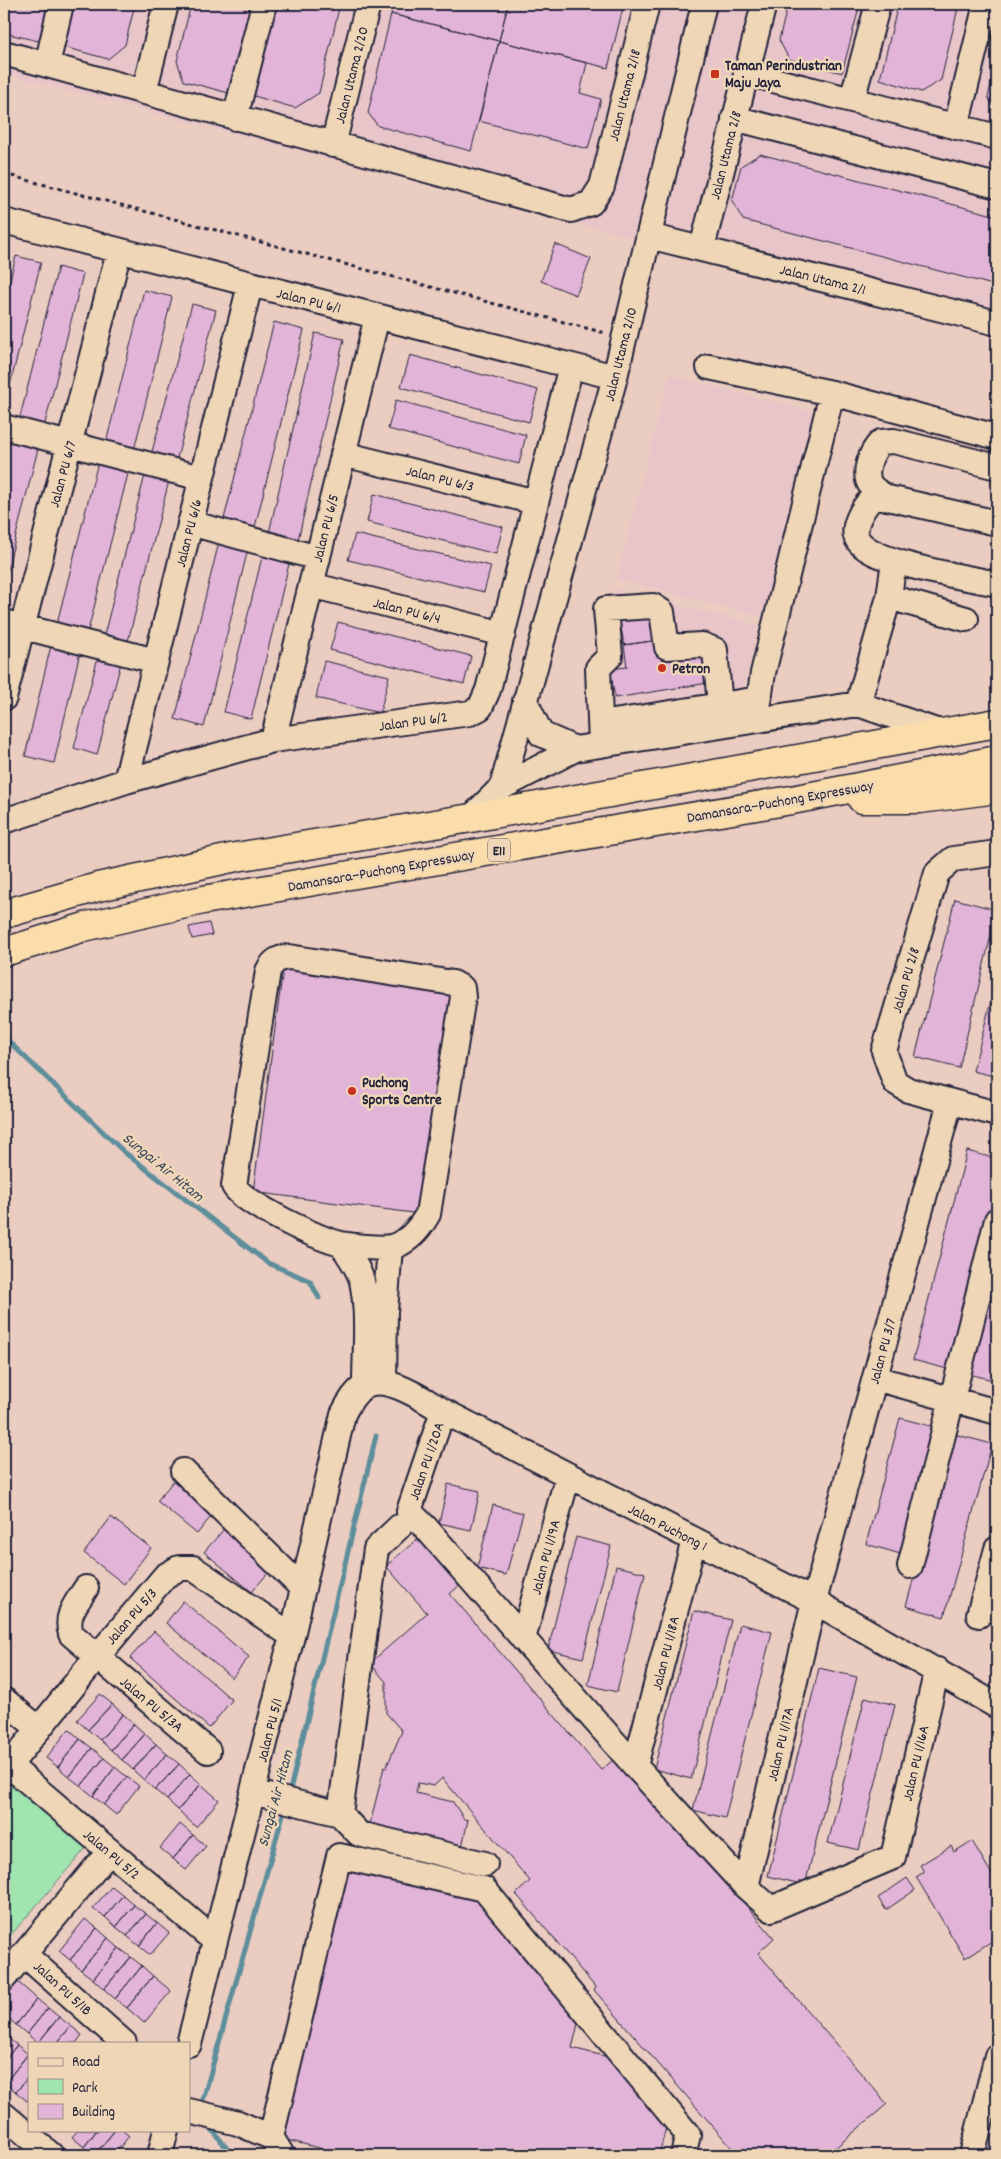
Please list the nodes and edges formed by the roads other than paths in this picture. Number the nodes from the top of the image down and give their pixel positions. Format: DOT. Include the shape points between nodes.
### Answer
graph roads {
  1 [pos="61,4"];
  2 [pos="166,4"];
  3 [pos="264,4"];
  4 [pos="368,4"];
  5 [pos="647,4"];
  6 [pos="704,4"];
  7 [pos="764,4"];
  8 [pos="878,4"];
  9 [pos="986,4"];
  10 [pos="4,53"];
  11 [pos="46,65"];
  12 [pos="746,72"];
  13 [pos="144,92"];
  14 [pos="852,100"];
  15 [pos="235,118"];
  16 [pos="734,118"];
  17 [pos="956,127"];
  18 [pos="997,137"];
  19 [pos="333,145"];
  20 [pos="997,186"];
  21 [pos="4,221"];
  22 [pos="649,236"];
  23 [pos="702,248"];
  24 [pos="119,251"];
  25 [pos="250,285"];
  26 [pos="377,317"];
  27 [pos="997,324"];
  28 [pos="571,366"];
  29 [pos="709,367"];
  30 [pos="615,377"];
  31 [pos="832,393"];
  32 [pos="4,427"];
  33 [pos="997,437"];
  34 [pos="70,444"];
  35 [pos="343,454"];
  36 [pos="997,467"];
  37 [pos="202,478"];
  38 [pos="888,498"];
  39 [pos="536,502"];
  40 [pos="190,523"];
  41 [pos="997,524"];
  42 [pos="318,558"];
  43 [pos="894,561"];
  44 [pos="997,584"];
  45 [pos="311,585"];
  46 [pos="889,597"];
  47 [pos="966,619"];
  48 [pos="13,624"];
  49 [pos="502,634"];
  50 [pos="156,661"];
  51 [pos="4,698"];
  52 [pos="525,701"];
  53 [pos="858,704"];
  54 [pos="720,706"];
  55 [pos="757,710"];
  56 [pos="997,723"];
  57 [pos="945,734"];
  58 [pos="601,735"];
  59 [pos="273,740"];
  60 [pos="575,749"];
  61 [pos="997,760"];
  62 [pos="126,781"];
  63 [pos="502,787"];
  64 [pos="997,790"];
  65 [pos="797,799"];
  66 [pos="471,818"];
  67 [pos="4,821"];
  68 [pos="997,852"];
  69 [pos="4,914"];
  70 [pos="4,952"];
  71 [pos="950,1102"];
  72 [pos="997,1114"];
  73 [pos="997,1220"];
  74 [pos="341,1244"];
  75 [pos="390,1247"];
  76 [pos="874,1378"];
  77 [pos="374,1384"];
  78 [pos="950,1400"];
  79 [pos="443,1411"];
  80 [pos="997,1412"];
  81 [pos="183,1471"];
  82 [pos="568,1475"];
  83 [pos="404,1519"];
  84 [pos="694,1540"];
  85 [pos="997,1548"];
  86 [pos="910,1566"];
  87 [pos="86,1588"];
  88 [pos="303,1589"];
  89 [pos="814,1601"];
  90 [pos="980,1615"];
  91 [pos="292,1636"];
  92 [pos="523,1639"];
  93 [pos="96,1658"];
  94 [pos="937,1670"];
  95 [pos="4,1700"];
  96 [pos="997,1706"];
  97 [pos="39,1729"];
  98 [pos="208,1752"];
  99 [pos="635,1766"];
  100 [pos="7,1769"];
  101 [pos="262,1794"];
  102 [pos="329,1811"];
  103 [pos="109,1852"];
  104 [pos="485,1864"];
  105 [pos="746,1887"];
  106 [pos="216,1941"];
  107 [pos="24,1954"];
  108 [pos="4,1978"];
  109 [pos="123,2042"];
  110 [pos="190,2042"];
  111 [pos="997,2056"];
  112 [pos="190,2111"];
  113 [pos="4,2115"];
  114 [pos="166,2132"];
  115 [pos="277,2146"];
  116 [pos="51,2155"];
  117 [pos="160,2155"];
  118 [pos="683,2155"];
  119 [pos="972,2155"];
  1 -- 11 [label="street"];
  2 -- 13 [label="street"];
  3 -- 15 [label="street"];
  4 -- 19 [label="street, Jalan Utama 2/20"];
  5 -- 19 [label="street, Jalan Utama 2/18" via="602,186 591,203 571,210"];
  6 -- 22 [label="street, Jalan Utama 2/10"];
  7 -- 12 [label="street, Jalan Utama 2/8"];
  8 -- 14 [label="street"];
  9 -- 17 [label="street"];
  10 -- 11 [label="street"];
  11 -- 13 [label="street"];
  12 -- 14 [label="street"];
  12 -- 16 [label="street, Jalan Utama 2/8"];
  13 -- 15 [label="street"];
  14 -- 17 [label="street"];
  15 -- 19 [label="street"];
  16 -- 20 [label="street"];
  16 -- 23 [label="street, Jalan Utama 2/8"];
  17 -- 18 [label="street"];
  21 -- 24 [label="street, Jalan PU 6/1"];
  22 -- 23 [label="street, Jalan Utama 2/1"];
  22 -- 30 [label="street, Jalan Utama 2/10"];
  23 -- 27 [label="street, Jalan Utama 2/1"];
  24 -- 25 [label="street, Jalan PU 6/1"];
  24 -- 34 [label="street, Jalan PU 6/7"];
  25 -- 26 [label="street, Jalan PU 6/1"];
  25 -- 37 [label="street, Jalan PU 6/6"];
  26 -- 28 [label="street, Jalan PU 6/1"];
  26 -- 35 [label="street, Jalan PU 6/5"];
  28 -- 30 [label="street, Jalan PU 6/1"];
  28 -- 39 [label="street, Jalan PU 6/2"];
  29 -- 31 [label="street"];
  30 -- 52 [label="street, Jalan Utama 2/10"];
  31 -- 33 [label="street"];
  31 -- 55 [label="street" via="763,673"];
  32 -- 34 [label="street"];
  34 -- 37 [label="street"];
  34 -- 48 [label="street, Jalan PU 6/7"];
  35 -- 39 [label="street, Jalan PU 6/3"];
  35 -- 42 [label="street, Jalan PU 6/5"];
  36 -- 38 [label="street" via="894,441 881,442 872,457 867,478 871,487"];
  37 -- 40 [label="street, Jalan PU 6/6"];
  38 -- 41 [label="street"];
  38 -- 43 [label="street" via="872,498 863,508 857,535 859,543"];
  39 -- 49 [label="street, Jalan PU 6/2"];
  40 -- 42 [label="street"];
  40 -- 50 [label="street, Jalan PU 6/6"];
  42 -- 45 [label="street, Jalan PU 6/5"];
  43 -- 44 [label="street"];
  43 -- 46 [label="street"];
  45 -- 49 [label="street, Jalan PU 6/4"];
  45 -- 59 [label="street, Jalan PU 6/5"];
  46 -- 47 [label="street"];
  46 -- 53 [label="street"];
  48 -- 50 [label="street"];
  48 -- 51 [label="street, Jalan PU 6/7"];
  49 -- 59 [label="street, Jalan PU 6/2" via="485,699 476,711"];
  50 -- 62 [label="street, Jalan PU 6/6"];
  52 -- 60 [label="street" via="541,734"];
  52 -- 63 [label="street, Jalan Utama 2/10"];
  53 -- 55 [label="street"];
  53 -- 57 [label="street"];
  54 -- 55 [label="street"];
  54 -- 58 [label="street"];
  54 -- 58 [label="street" via="715,650 702,645 667,647 662,612 653,606 606,609 610,656 598,668"];
  55 -- 58 [label="street"];
  56 -- 57 [label="highway"];
  57 -- 66 [label="highway"];
  58 -- 60 [label="street"];
  59 -- 62 [label="street, Jalan PU 6/2"];
  60 -- 63 [label="street"];
  61 -- 65 [label="highway, Damansara–Puchong Expressway / E11"];
  62 -- 67 [label="street, Jalan PU 6/2"];
  63 -- 66 [label="street"];
  64 -- 65 [label="highway" via="920,799"];
  65 -- 70 [label="highway, Damansara–Puchong Expressway / E11" via="203,900 88,926"];
  66 -- 69 [label="highway" via="236,857 98,887"];
  68 -- 71 [label="street, Jalan PU 2/8" via="953,859 937,873 884,1051 895,1082 908,1090"];
  71 -- 72 [label="street"];
  71 -- 76 [label="street, Jalan PU 3/7"];
  73 -- 78 [label="street"];
  74 -- 75 [label="street"];
  74 -- 75 [label="street" via="254,1205 234,1186 268,971 272,963 289,956 443,981 462,988 428,1214 409,1238"];
  74 -- 77 [label="street" via="362,1280"];
  75 -- 77 [label="street"];
  76 -- 78 [label="street"];
  76 -- 89 [label="street, Jalan PU 3/7"];
  77 -- 79 [label="street, Jalan Puchong 1" via="400,1387"];
  77 -- 88 [label="street, Jalan PU 5/1" via="353,1396 343,1414"];
  78 -- 80 [label="street"];
  78 -- 86 [label="street"];
  79 -- 82 [label="street, Jalan Puchong 1"];
  79 -- 83 [label="street, Jalan PU 1/20A"];
  81 -- 88 [label="street"];
  82 -- 84 [label="street, Jalan Puchong 1"];
  82 -- 92 [label="street, Jalan PU 1/19A"];
  83 -- 92 [label="street" via="426,1528"];
  83 -- 102 [label="street" via="376,1549"];
  84 -- 89 [label="street, Jalan Puchong 1"];
  84 -- 99 [label="street, Jalan PU 1/18A"];
  85 -- 90 [label="street"];
  87 -- 93 [label="street, Jalan PU 5/3A" via="70,1613 68,1624 71,1634"];
  88 -- 91 [label="street, Jalan PU 5/1"];
  89 -- 94 [label="street, Jalan Puchong 1"];
  89 -- 105 [label="street, Jalan PU 1/17A"];
  91 -- 93 [label="street, Jalan PU 5/3" via="193,1568 178,1568 165,1576"];
  91 -- 101 [label="street, Jalan PU 5/1"];
  92 -- 99 [label="street"];
  93 -- 97 [label="street, Jalan PU 5/3"];
  93 -- 98 [label="street, Jalan PU 5/3A"];
  94 -- 96 [label="street, Jalan Puchong 1"];
  94 -- 105 [label="street, Jalan PU 1/16A" via="893,1857 771,1909"];
  95 -- 97 [label="street"];
  97 -- 100 [label="street, Jalan PU 5/3"];
  99 -- 105 [label="street"];
  100 -- 103 [label="street, Jalan PU 5/2"];
  101 -- 102 [label="street"];
  101 -- 106 [label="street, Jalan PU 5/1"];
  102 -- 104 [label="street" via="360,1834"];
  103 -- 106 [label="street, Jalan PU 5/2"];
  103 -- 107 [label="street"];
  106 -- 110 [label="street, Jalan PU 5/1"];
  107 -- 108 [label="street"];
  107 -- 109 [label="street, Jalan PU 5/1B"];
  111 -- 119 [label="street"];
  112 -- 115 [label="street" via="238,2123"];
  113 -- 116 [label="street"];
  114 -- 117 [label="street"];
  115 -- 118 [label="street" via="340,1856 484,1889 688,2135"];
}
